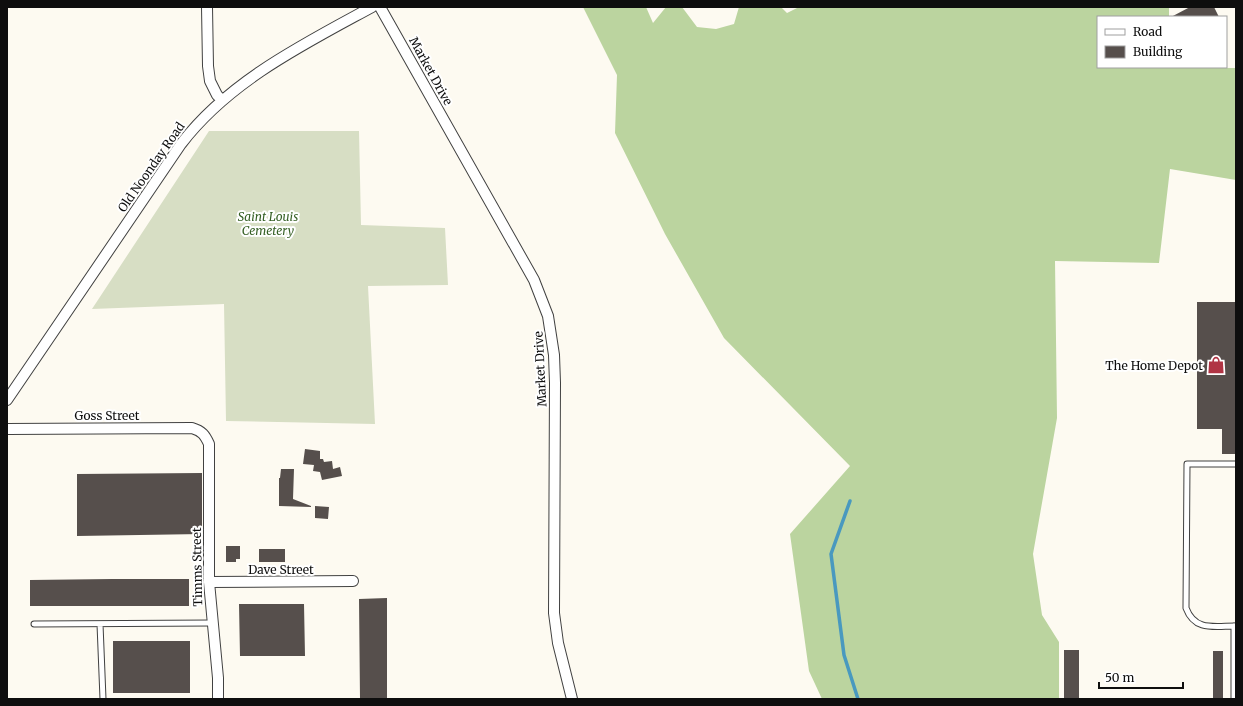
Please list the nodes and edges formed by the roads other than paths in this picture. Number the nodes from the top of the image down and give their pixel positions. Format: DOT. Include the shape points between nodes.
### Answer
graph roads {
  1 [pos="207,7"];
  2 [pos="372,7"];
  3 [pos="380,7"];
  4 [pos="222,100"];
  5 [pos="7,400"];
  6 [pos="7,429"];
  7 [pos="206,436"];
  8 [pos="1236,464"];
  9 [pos="353,581"];
  10 [pos="209,582"];
  11 [pos="212,623"];
  12 [pos="34,624"];
  13 [pos="100,624"];
  14 [pos="1235,626"];
  15 [pos="103,699"];
  16 [pos="218,699"];
  17 [pos="572,699"];
  18 [pos="1234,699"];
  1 -- 4 [label="street" via="210,81"];
  2 -- 4 [label="street, Old Noonday Road" via="311,40 258,73"];
  3 -- 17 [label="street, Market Drive" via="534,280 548,316 553,340 555,383 554,613 559,648"];
  4 -- 5 [label="street, Old Noonday Road" via="193,128 181,144"];
  6 -- 7 [label="street, Goss Street" via="192,428 200,430"];
  7 -- 10 [label="street, Timms Street" via="209,444"];
  8 -- 14 [label="lane" via="1186,464 1186,608 1191,618 1200,625"];
  9 -- 10 [label="street, Dave Street"];
  10 -- 11 [label="street, Timms Street"];
  11 -- 13 [label="lane"];
  11 -- 16 [label="street, Timms Street"];
  12 -- 13 [label="lane"];
  13 -- 15 [label="lane"];
  14 -- 18 [label="lane"];
}
